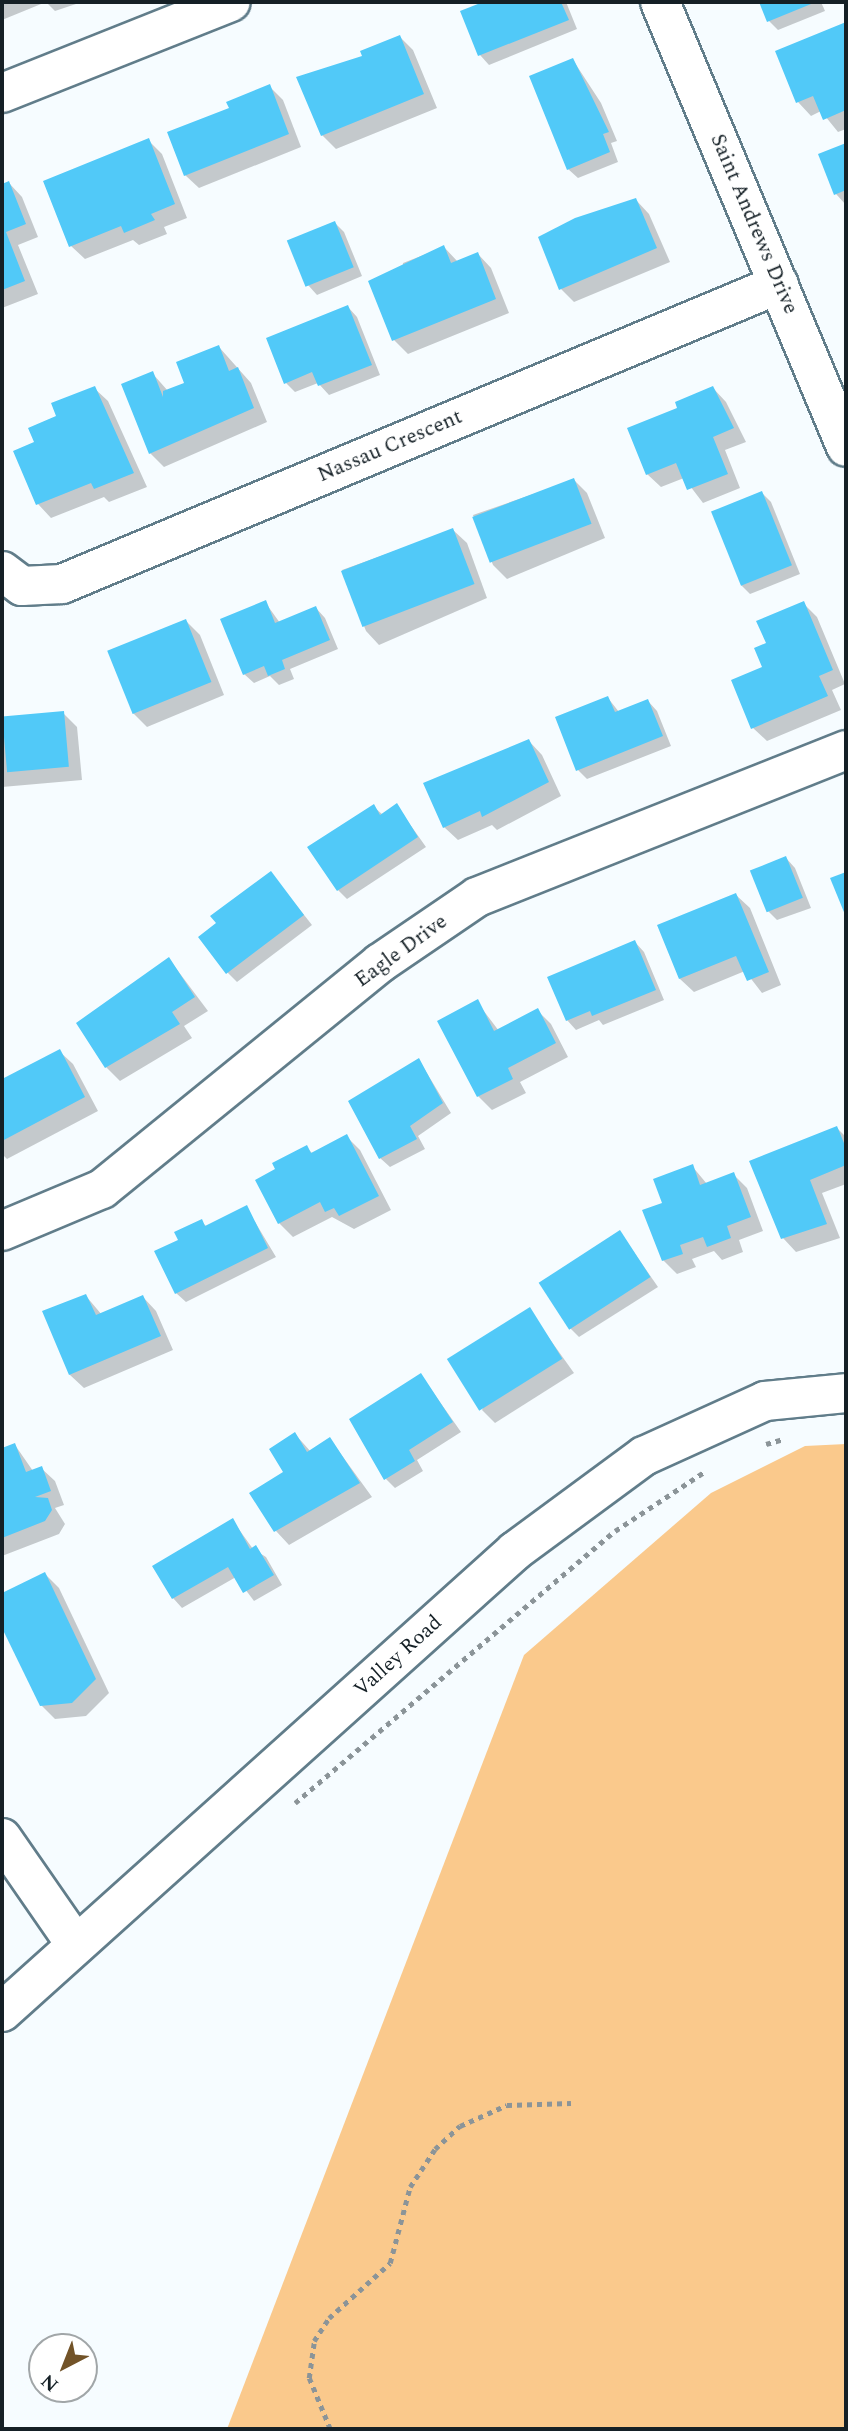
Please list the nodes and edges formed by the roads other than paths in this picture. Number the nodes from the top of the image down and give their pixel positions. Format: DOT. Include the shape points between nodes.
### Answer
graph roads {
  1 [pos="231,2"];
  2 [pos="660,2"];
  3 [pos="2,93"];
  4 [pos="779,284"];
  5 [pos="846,447"];
  6 [pos="2,571"];
  7 [pos="846,750"];
  8 [pos="2,1231"];
  9 [pos="846,1393"];
  10 [pos="2,1838"];
  11 [pos="76,1945"];
  12 [pos="2,2012"];
  1 -- 3 [label="street"];
  2 -- 4 [label="street, Saint Andrews Drive"];
  4 -- 5 [label="street, Saint Andrews Drive"];
  4 -- 6 [label="street, Nassau Crescent" via="62,584 22,586"];
  7 -- 8 [label="street, Eagle Drive" via="477,898 380,963 102,1189"];
  9 -- 11 [label="street, Valley Road" via="765,1401 644,1456 515,1551"];
  10 -- 11 [label="street"];
  11 -- 12 [label="street, Valley Road"];
}
